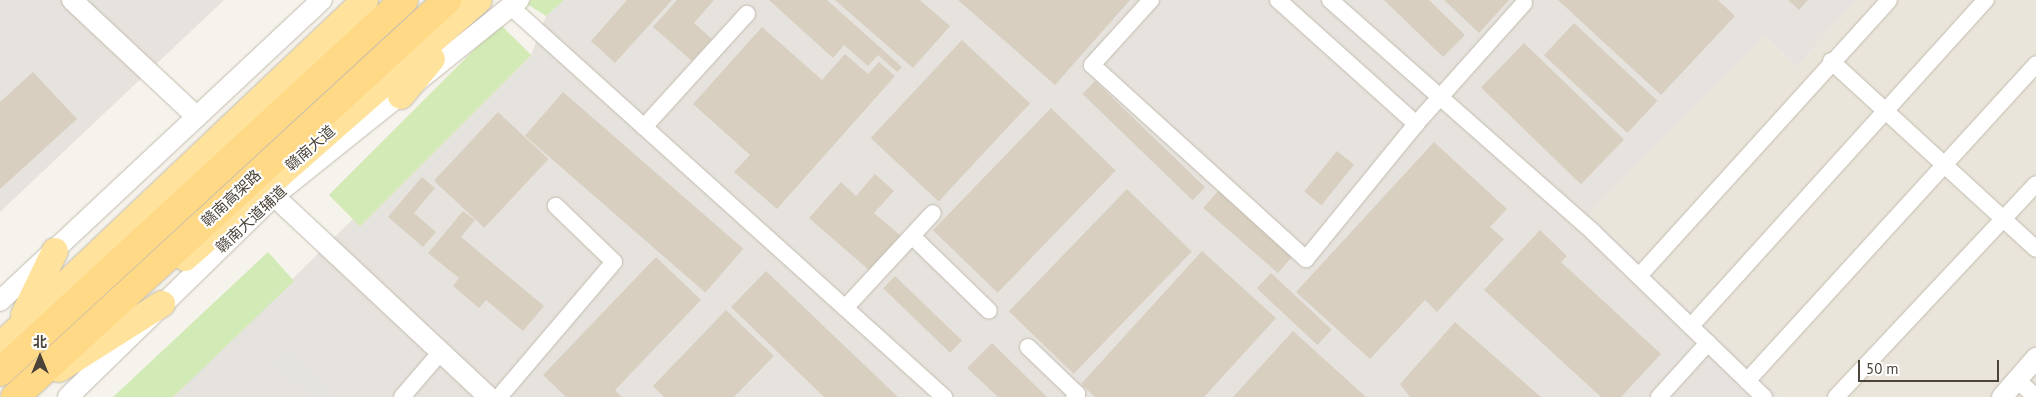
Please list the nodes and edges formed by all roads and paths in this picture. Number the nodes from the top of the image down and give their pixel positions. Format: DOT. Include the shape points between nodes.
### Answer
graph roads {
  1 [pos="72,0"];
  2 [pos="322,0"];
  3 [pos="365,0"];
  4 [pos="404,0"];
  5 [pos="448,0"];
  6 [pos="481,0"];
  7 [pos="1151,0"];
  8 [pos="1278,0"];
  9 [pos="1330,0"];
  10 [pos="1889,0"];
  11 [pos="1986,0"];
  12 [pos="1524,3"];
  13 [pos="515,4"];
  14 [pos="747,14"];
  15 [pos="1831,61"];
  16 [pos="2036,64"];
  17 [pos="400,96"];
  18 [pos="1440,97"];
  19 [pos="1886,113"];
  20 [pos="197,117"];
  21 [pos="1416,124"];
  22 [pos="644,127"];
  23 [pos="1942,166"];
  24 [pos="2036,184"];
  25 [pos="274,196"];
  26 [pos="556,206"];
  27 [pos="934,213"];
  28 [pos="2002,222"];
  29 [pos="912,236"];
  30 [pos="2036,249"];
  31 [pos="55,251"];
  32 [pos="1639,276"];
  33 [pos="0,301"];
  34 [pos="162,304"];
  35 [pos="845,308"];
  36 [pos="989,311"];
  37 [pos="1691,326"];
  38 [pos="8,339"];
  39 [pos="1708,343"];
  40 [pos="1028,347"];
  41 [pos="440,353"];
  42 [pos="2036,358"];
  43 [pos="59,369"];
  44 [pos="0,372"];
  45 [pos="2017,380"];
  46 [pos="1747,381"];
  47 [pos="15,397"];
  48 [pos="30,397"];
  49 [pos="68,397"];
  50 [pos="402,397"];
  51 [pos="489,397"];
  52 [pos="499,397"];
  53 [pos="944,397"];
  54 [pos="1074,397"];
  55 [pos="1659,397"];
  56 [pos="1764,397"];
  57 [pos="1836,397"];
  58 [pos="2002,397"];
  59 [pos="2036,397"];
  1 -- 20 [label="street"];
  2 -- 20 [label="street"];
  3 -- 38 [label="main road"];
  4 -- 44 [label="highway, 赣南高架路"];
  5 -- 47 [label="highway, 赣南高架路"];
  6 -- 17 [label="main road"];
  6 -- 43 [label="main road, 赣南大道"];
  7 -- 21 [label="street" via="1092,65 1306,259"];
  8 -- 21 [label="street"];
  9 -- 18 [label="street"];
  10 -- 15 [label="street"];
  11 -- 19 [label="street"];
  12 -- 18 [label="street"];
  13 -- 17 [label="street, 赣南大道辅道"];
  13 -- 22 [label="street"];
  14 -- 22 [label="street"];
  15 -- 19 [label="street"];
  15 -- 32 [label="street"];
  16 -- 23 [label="street"];
  17 -- 25 [label="street, 赣南大道辅道"];
  18 -- 21 [label="street"];
  18 -- 32 [label="street"];
  19 -- 23 [label="street"];
  19 -- 37 [label="street"];
  20 -- 31 [label="street"];
  22 -- 35 [label="street"];
  23 -- 28 [label="street"];
  23 -- 46 [label="street"];
  24 -- 28 [label="street"];
  25 -- 34 [label="street, 赣南大道辅道"];
  25 -- 41 [label="street"];
  26 -- 52 [label="street" via="614,262"];
  27 -- 29 [label="street"];
  28 -- 30 [label="street"];
  28 -- 57 [label="street"];
  29 -- 35 [label="street"];
  29 -- 36 [label="street"];
  31 -- 33 [label="street"];
  31 -- 38 [label="main road"];
  32 -- 37 [label="street"];
  34 -- 43 [label="main road"];
  34 -- 49 [label="street, 赣南大道辅道"];
  35 -- 53 [label="street"];
  37 -- 39 [label="street"];
  39 -- 46 [label="street"];
  39 -- 55 [label="street"];
  40 -- 54 [label="street" via="1077,394"];
  41 -- 50 [label="street"];
  41 -- 51 [label="street"];
  42 -- 45 [label="street"];
  43 -- 48 [label="main road, 赣南大道"];
  45 -- 58 [label="street"];
  45 -- 59 [label="street"];
  46 -- 56 [label="street"];
}
